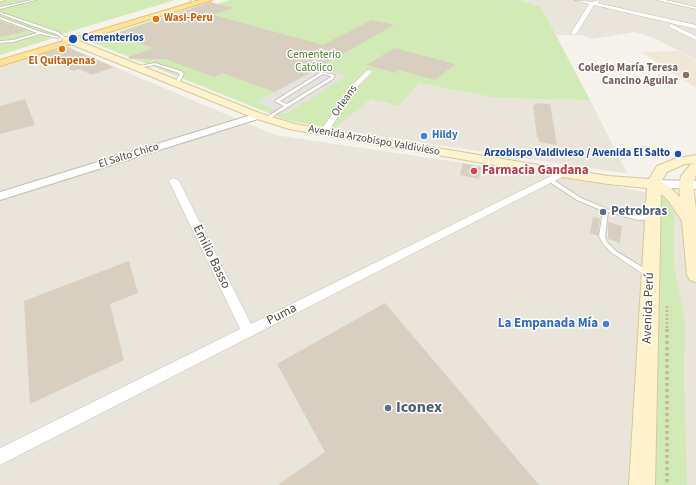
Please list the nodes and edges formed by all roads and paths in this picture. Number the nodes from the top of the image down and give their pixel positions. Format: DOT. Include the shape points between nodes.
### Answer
graph roads {
  1 [pos="4,0"];
  2 [pos="35,0"];
  3 [pos="194,0"];
  4 [pos="208,0"];
  5 [pos="577,0"];
  6 [pos="600,0"];
  7 [pos="659,0"];
  8 [pos="0,1"];
  9 [pos="592,4"];
  10 [pos="0,8"];
  11 [pos="696,8"];
  12 [pos="0,13"];
  13 [pos="651,16"];
  14 [pos="0,18"];
  15 [pos="696,27"];
  16 [pos="40,33"];
  17 [pos="574,33"];
  18 [pos="696,38"];
  19 [pos="69,40"];
  20 [pos="0,42"];
  21 [pos="0,59"];
  22 [pos="0,63"];
  23 [pos="370,71"];
  24 [pos="286,106"];
  25 [pos="262,117"];
  26 [pos="323,133"];
  27 [pos="696,159"];
  28 [pos="696,167"];
  29 [pos="563,174"];
  30 [pos="550,180"];
  31 [pos="174,181"];
  32 [pos="654,184"];
  33 [pos="691,185"];
  34 [pos="0,196"];
  35 [pos="606,210"];
  36 [pos="653,217"];
  37 [pos="691,222"];
  38 [pos="696,275"];
  39 [pos="650,276"];
  40 [pos="667,301"];
  41 [pos="248,332"];
  42 [pos="0,457"];
  43 [pos="642,485"];
  44 [pos="667,485"];
  1 -- 8 [label="lane"];
  2 -- 10 [label="lane"];
  3 -- 19 [label="main road"];
  4 -- 19 [label="main road"];
  5 -- 9 [label="street"];
  6 -- 9 [label="street"];
  7 -- 11 [label="street"];
  9 -- 13 [label="street"];
  9 -- 17 [label="street"];
  12 -- 19 [label="lane"];
  13 -- 15 [label="street"];
  13 -- 18 [label="street"];
  14 -- 16 [label="lane"];
  16 -- 19 [label="lane"];
  16 -- 20 [label="lane"];
  19 -- 21 [label="main road"];
  19 -- 22 [label="main road"];
  19 -- 25 [label="main road, Avenida Arzobispo Valdivieso"];
  23 -- 26 [label="street, Orleans" via="355,84"];
  24 -- 24 [label="lane" via="332,78 333,75 319,75 277,101"];
  24 -- 25 [label="lane"];
  25 -- 26 [label="main road, Avenida Arzobispo Valdivieso"];
  25 -- 34 [label="street, El Salto Chico"];
  26 -- 29 [label="main road, Avenida Arzobispo Valdivieso"];
  27 -- 32 [label="main road" via="677,163 662,170"];
  28 -- 33 [label="main road" via="688,176"];
  29 -- 30 [label="street, Puma"];
  29 -- 32 [label="main road, Avenida Arzobispo Valdivieso"];
  30 -- 35 [label="lane" via="579,199"];
  30 -- 41 [label="street, Puma"];
  31 -- 41 [label="street, Emilio Basso"];
  32 -- 33 [label="street, Avenida Arzobispo Valdivieso"];
  32 -- 36 [label="main road, Avenida Perú"];
  32 -- 37 [label="main road" via="672,196"];
  33 -- 37 [label="main road"];
  35 -- 36 [label="lane" via="638,218"];
  35 -- 39 [label="lane" via="602,236 605,243"];
  36 -- 39 [label="main road, Avenida Perú"];
  37 -- 38 [label="main road"];
  39 -- 43 [label="main road, Avenida Perú"];
  40 -- 44 [label="path"];
  41 -- 42 [label="street, Puma"];
}
